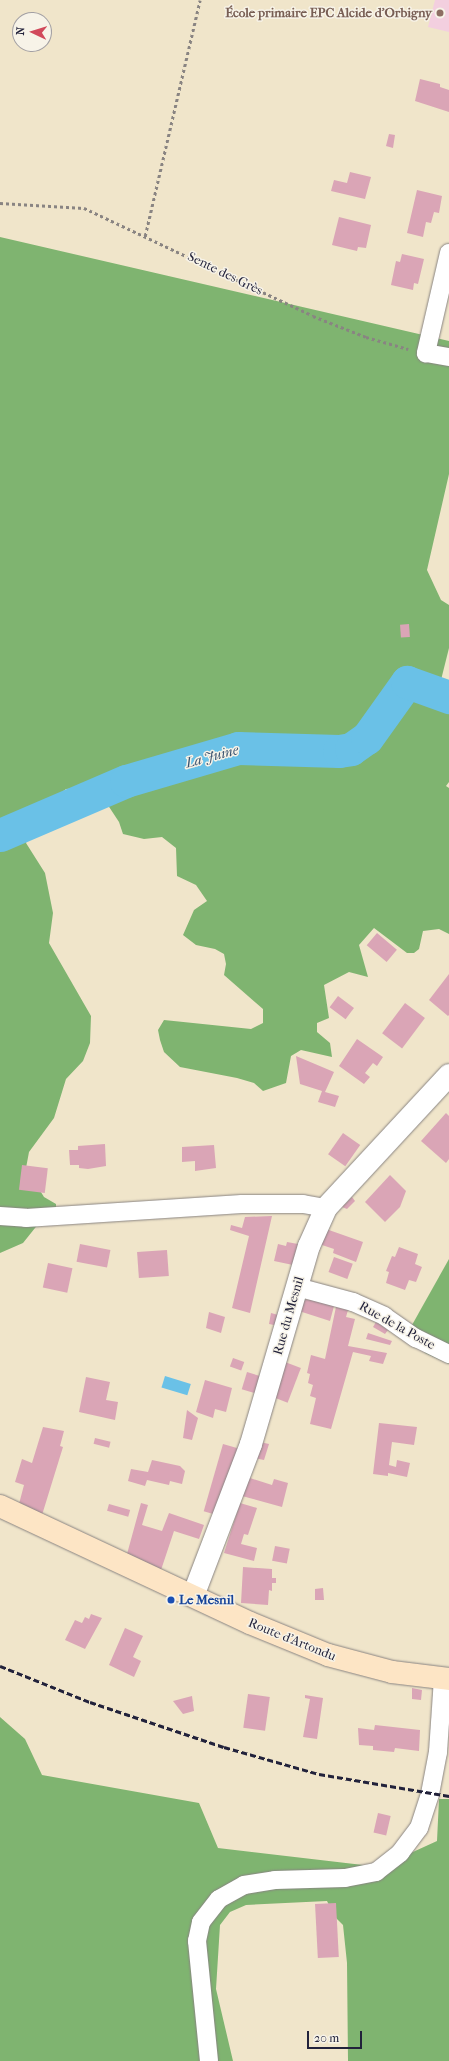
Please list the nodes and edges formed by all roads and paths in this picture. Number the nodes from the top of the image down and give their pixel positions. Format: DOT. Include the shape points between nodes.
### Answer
graph roads {
  1 [pos="200,0"];
  2 [pos="0,203"];
  3 [pos="145,236"];
  4 [pos="449,254"];
  5 [pos="426,353"];
  6 [pos="449,357"];
  7 [pos="449,1075"];
  8 [pos="326,1208"];
  9 [pos="0,1216"];
  10 [pos="297,1287"];
  11 [pos="449,1354"];
  12 [pos="0,1506"];
  13 [pos="193,1596"];
  14 [pos="446,1679"];
  15 [pos="209,2061"];
  1 -- 3 [label="path"];
  2 -- 3 [label="path, Sente des Grès" via="84,208"];
  3 -- 5 [label="path, Sente des Grès" via="313,316 366,337"];
  4 -- 5 [label="street"];
  5 -- 6 [label="street"];
  7 -- 8 [label="street, Rue du Mesnil"];
  8 -- 9 [label="street" via="303,1204 242,1204 26,1218"];
  8 -- 10 [label="street, Rue du Mesnil" via="309,1246"];
  10 -- 11 [label="street, Rue de la Poste" via="353,1302 384,1316 416,1338"];
  10 -- 13 [label="street, Rue du Mesnil" via="251,1444"];
  12 -- 13 [label="main road, Route d'Artondu"];
  13 -- 14 [label="main road, Route d'Artondu" via="336,1658 392,1672"];
  14 -- 15 [label="street" via="438,1752 430,1794 419,1828 400,1852 376,1872 345,1878 275,1880 244,1885 219,1899 202,1922 197,1941"];
}
